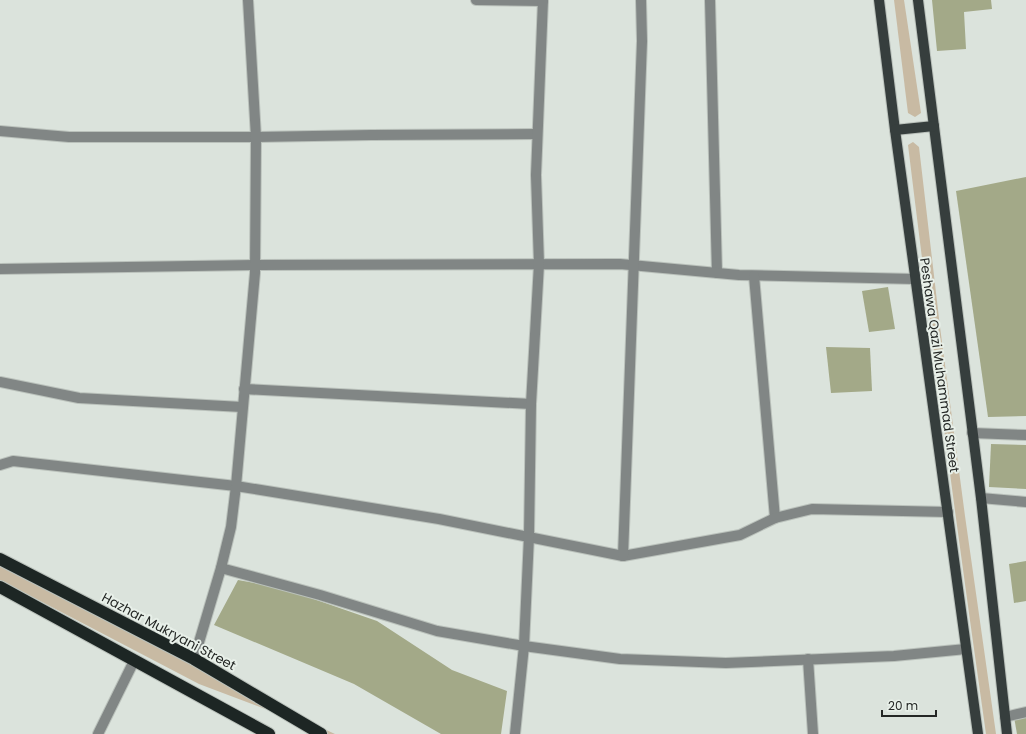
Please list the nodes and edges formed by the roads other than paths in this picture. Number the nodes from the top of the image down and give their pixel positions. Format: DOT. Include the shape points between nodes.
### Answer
graph roads {
  1 [pos="248,0"];
  2 [pos="476,0"];
  3 [pos="543,0"];
  4 [pos="641,0"];
  5 [pos="710,0"];
  6 [pos="879,0"];
  7 [pos="918,0"];
  8 [pos="934,126"];
  9 [pos="895,130"];
  10 [pos="0,132"];
  11 [pos="537,134"];
  12 [pos="256,138"];
  13 [pos="539,264"];
  14 [pos="254,265"];
  15 [pos="634,266"];
  16 [pos="0,269"];
  17 [pos="717,273"];
  18 [pos="754,276"];
  19 [pos="915,279"];
  20 [pos="0,382"];
  21 [pos="244,389"];
  22 [pos="530,404"];
  23 [pos="242,407"];
  24 [pos="972,433"];
  25 [pos="1026,435"];
  26 [pos="0,465"];
  27 [pos="236,486"];
  28 [pos="981,498"];
  29 [pos="1026,502"];
  30 [pos="948,512"];
  31 [pos="775,518"];
  32 [pos="529,536"];
  33 [pos="623,556"];
  34 [pos="0,559"];
  35 [pos="221,568"];
  36 [pos="0,587"];
  37 [pos="524,646"];
  38 [pos="966,649"];
  39 [pos="194,659"];
  40 [pos="808,659"];
  41 [pos="134,660"];
  42 [pos="1026,712"];
  43 [pos="1005,717"];
  44 [pos="98,734"];
  45 [pos="268,734"];
  46 [pos="321,734"];
  47 [pos="514,734"];
  48 [pos="813,734"];
  49 [pos="978,734"];
  50 [pos="1007,734"];
  1 -- 12 [label="street"];
  2 -- 3 [label="street"];
  3 -- 11 [label="street"];
  4 -- 15 [label="street" via="642,41"];
  5 -- 17 [label="street"];
  6 -- 9 [label="main road, Peshawa Qazi Muhammad Street"];
  7 -- 8 [label="main road, Peshawa Qazi Muhammad Street"];
  8 -- 9 [label="main road"];
  8 -- 24 [label="main road, Peshawa Qazi Muhammad Street"];
  9 -- 19 [label="main road, Peshawa Qazi Muhammad Street"];
  10 -- 12 [label="street" via="69,137"];
  11 -- 12 [label="street" via="371,134"];
  11 -- 13 [label="street"];
  12 -- 14 [label="street"];
  13 -- 14 [label="street"];
  13 -- 15 [label="street"];
  13 -- 22 [label="street"];
  14 -- 16 [label="street"];
  14 -- 21 [label="street"];
  15 -- 17 [label="street"];
  15 -- 33 [label="street"];
  17 -- 18 [label="street"];
  18 -- 19 [label="street"];
  18 -- 31 [label="street"];
  19 -- 30 [label="main road, Peshawa Qazi Muhammad Street"];
  20 -- 23 [label="street" via="79,398"];
  21 -- 22 [label="street"];
  21 -- 23 [label="street"];
  22 -- 32 [label="street"];
  23 -- 27 [label="street"];
  24 -- 25 [label="street"];
  24 -- 28 [label="main road, Peshawa Qazi Muhammad Street"];
  26 -- 27 [label="street" via="12,461"];
  27 -- 32 [label="street"];
  27 -- 35 [label="street"];
  28 -- 29 [label="street"];
  28 -- 43 [label="main road, Peshawa Qazi Muhammad Street"];
  30 -- 31 [label="street" via="812,509"];
  30 -- 38 [label="main road, Peshawa Qazi Muhammad Street"];
  31 -- 33 [label="street" via="740,535"];
  32 -- 33 [label="street"];
  32 -- 37 [label="street"];
  34 -- 39 [label="highway, Hazhar Mukryani Street"];
  35 -- 37 [label="street" via="437,631"];
  35 -- 39 [label="street"];
  36 -- 41 [label="highway"];
  37 -- 40 [label="street" via="620,659 726,662"];
  37 -- 47 [label="street"];
  38 -- 40 [label="street" via="894,656"];
  38 -- 49 [label="main road, Peshawa Qazi Muhammad Street"];
  39 -- 46 [label="highway, Hazhar Mukryani Street"];
  40 -- 48 [label="street"];
  41 -- 44 [label="street"];
  41 -- 45 [label="highway"];
  42 -- 43 [label="street"];
  43 -- 50 [label="main road, Peshawa Qazi Muhammad Street"];
}
